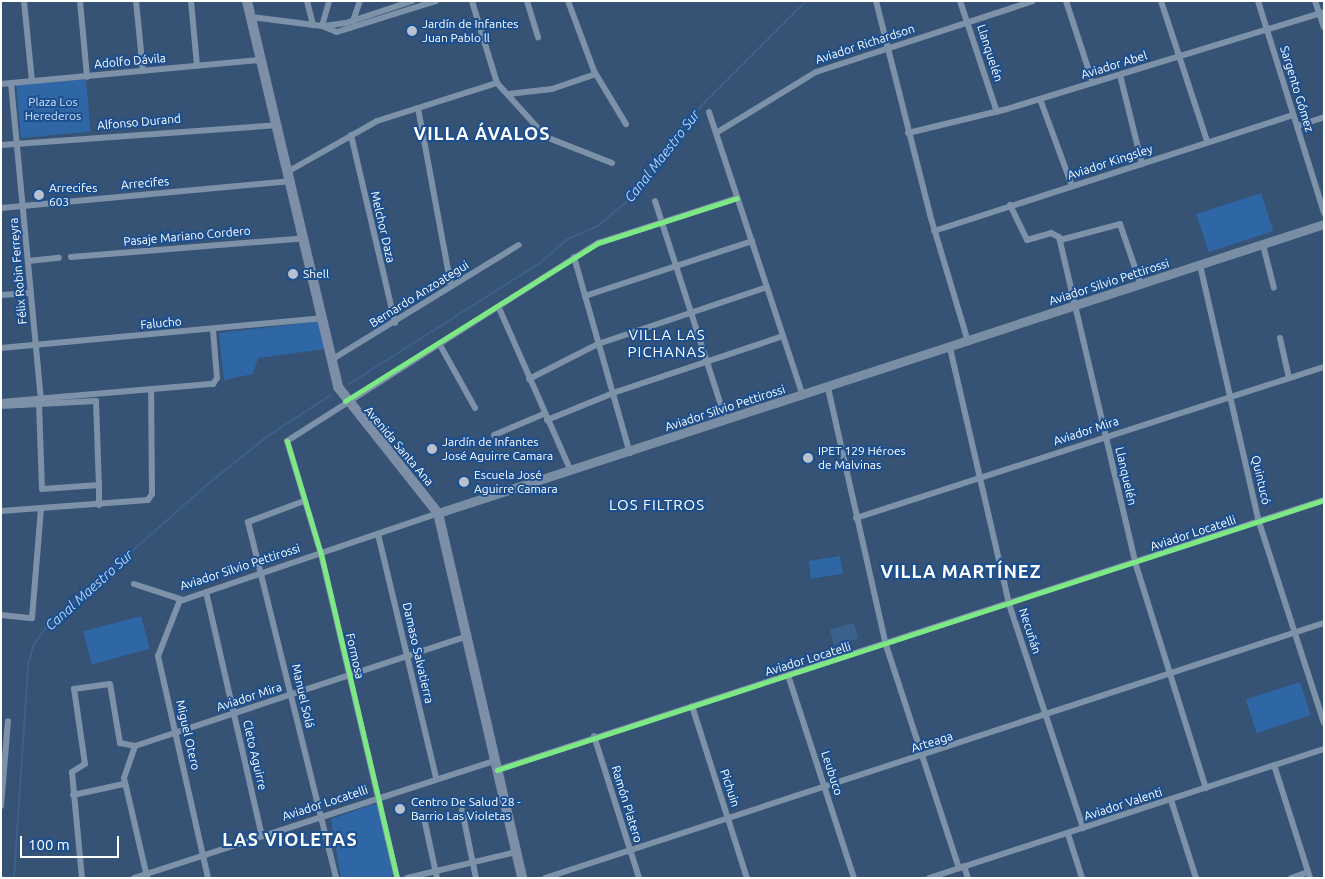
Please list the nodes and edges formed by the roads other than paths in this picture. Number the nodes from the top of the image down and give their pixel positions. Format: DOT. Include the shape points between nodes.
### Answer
graph roads {
  1 [pos="24,1"];
  2 [pos="80,1"];
  3 [pos="136,1"];
  4 [pos="191,1"];
  5 [pos="247,1"];
  6 [pos="308,1"];
  7 [pos="329,1"];
  8 [pos="360,1"];
  9 [pos="412,1"];
  10 [pos="436,1"];
  11 [pos="472,1"];
  12 [pos="527,1"];
  13 [pos="568,1"];
  14 [pos="876,1"];
  15 [pos="960,1"];
  16 [pos="1033,1"];
  17 [pos="1066,1"];
  18 [pos="1161,1"];
  19 [pos="1258,1"];
  20 [pos="1315,1"];
  21 [pos="1322,13"];
  22 [pos="251,17"];
  23 [pos="353,21"];
  24 [pos="968,22"];
  25 [pos="313,25"];
  26 [pos="322,26"];
  27 [pos="1324,27"];
  28 [pos="1267,30"];
  29 [pos="538,37"];
  30 [pos="888,48"];
  31 [pos="1180,57"];
  32 [pos="261,60"];
  33 [pos="197,66"];
  34 [pos="143,72"];
  35 [pos="596,74"];
  36 [pos="1120,75"];
  37 [pos="87,77"];
  38 [pos="32,81"];
  39 [pos="11,83"];
  40 [pos="497,83"];
  41 [pos="1093,83"];
  42 [pos="1,84"];
  43 [pos="508,94"];
  44 [pos="1040,99"];
  45 [pos="418,108"];
  46 [pos="709,112"];
  47 [pos="997,112"];
  48 [pos="1293,115"];
  49 [pos="1324,118"];
  50 [pos="626,124"];
  51 [pos="278,125"];
  52 [pos="1297,126"];
  53 [pos="716,133"];
  54 [pos="908,133"];
  55 [pos="351,135"];
  56 [pos="1207,141"];
  57 [pos="18,144"];
  58 [pos="1,145"];
  59 [pos="612,163"];
  60 [pos="1142,164"];
  61 [pos="290,176"];
  62 [pos="1072,186"];
  63 [pos="737,198"];
  64 [pos="655,201"];
  65 [pos="1010,205"];
  66 [pos="24,206"];
  67 [pos="1,208"];
  68 [pos="1324,212"];
  69 [pos="662,222"];
  70 [pos="1324,224"];
  71 [pos="934,231"];
  72 [pos="305,238"];
  73 [pos="1060,240"];
  74 [pos="752,241"];
  75 [pos="519,245"];
  76 [pos="1263,245"];
  77 [pos="71,257"];
  78 [pos="574,257"];
  79 [pos="59,258"];
  80 [pos="28,261"];
  81 [pos="676,265"];
  82 [pos="1200,266"];
  83 [pos="1141,285"];
  84 [pos="451,286"];
  85 [pos="767,287"];
  86 [pos="1274,288"];
  87 [pos="31,293"];
  88 [pos="1,296"];
  89 [pos="584,296"];
  90 [pos="1076,306"];
  91 [pos="499,308"];
  92 [pos="691,312"];
  93 [pos="322,318"];
  94 [pos="395,323"];
  95 [pos="213,330"];
  96 [pos="783,336"];
  97 [pos="1280,338"];
  98 [pos="968,342"];
  99 [pos="598,344"];
  100 [pos="36,345"];
  101 [pos="440,345"];
  102 [pos="1,348"];
  103 [pos="950,348"];
  104 [pos="331,360"];
  105 [pos="707,361"];
  106 [pos="1324,367"];
  107 [pos="1289,378"];
  108 [pos="529,379"];
  109 [pos="828,388"];
  110 [pos="151,390"];
  111 [pos="613,393"];
  112 [pos="803,396"];
  113 [pos="1230,396"];
  114 [pos="40,401"];
  115 [pos="345,401"];
  116 [pos="1,402"];
  117 [pos="1,406"];
  118 [pos="475,408"];
  119 [pos="546,417"];
  120 [pos="726,421"];
  121 [pos="494,435"];
  122 [pos="1105,437"];
  123 [pos="630,453"];
  124 [pos="571,471"];
  125 [pos="979,478"];
  126 [pos="99,486"];
  127 [pos="1324,500"];
  128 [pos="304,501"];
  129 [pos="99,505"];
  130 [pos="41,509"];
  131 [pos="1,511"];
  132 [pos="438,514"];
  133 [pos="856,518"];
  134 [pos="1259,522"];
  135 [pos="378,534"];
  136 [pos="321,554"];
  137 [pos="1134,562"];
  138 [pos="263,573"];
  139 [pos="134,584"];
  140 [pos="206,592"];
  141 [pos="180,600"];
  142 [pos="1009,604"];
  143 [pos="1,615"];
  144 [pos="1324,623"];
  145 [pos="1292,634"];
  146 [pos="467,636"];
  147 [pos="886,645"];
  148 [pos="408,656"];
  149 [pos="788,675"];
  150 [pos="350,676"];
  151 [pos="1170,676"];
  152 [pos="292,695"];
  153 [pos="692,706"];
  154 [pos="234,714"];
  155 [pos="1047,716"];
  156 [pos="8,721"];
  157 [pos="1324,723"];
  158 [pos="176,733"];
  159 [pos="594,736"];
  160 [pos="135,746"];
  161 [pos="1324,749"];
  162 [pos="920,758"];
  163 [pos="3,762"];
  164 [pos="1274,765"];
  165 [pos="496,766"];
  166 [pos="436,777"];
  167 [pos="124,784"];
  168 [pos="824,788"];
  169 [pos="1206,788"];
  170 [pos="74,795"];
  171 [pos="378,798"];
  172 [pos="1171,800"];
  173 [pos="1,806"];
  174 [pos="462,810"];
  175 [pos="320,818"];
  176 [pos="424,818"];
  177 [pos="728,819"];
  178 [pos="1082,828"];
  179 [pos="1068,834"];
  180 [pos="262,836"];
  181 [pos="630,850"];
  182 [pos="516,852"];
  183 [pos="203,855"];
  184 [pos="473,862"];
  185 [pos="962,867"];
  186 [pos="436,874"];
  187 [pos="1309,875"];
  188 [pos="146,876"];
  189 [pos="82,878"];
  190 [pos="134,878"];
  191 [pos="208,878"];
  192 [pos="336,878"];
  193 [pos="397,878"];
  194 [pos="407,878"];
  195 [pos="476,878"];
  196 [pos="522,878"];
  197 [pos="545,878"];
  198 [pos="639,878"];
  199 [pos="747,878"];
  200 [pos="854,878"];
  201 [pos="929,878"];
  202 [pos="968,878"];
  203 [pos="1082,878"];
  204 [pos="1196,878"];
  205 [pos="1291,878"];
  1 -- 38 [label="street"];
  2 -- 37 [label="street"];
  3 -- 34 [label="street"];
  4 -- 33 [label="street"];
  5 -- 22 [label="main road, Avenida Santa Ana"];
  6 -- 25 [label="street"];
  7 -- 26 [label="street"];
  8 -- 23 [label="street"];
  9 -- 23 [label="street"];
  10 -- 26 [label="street" via="341,31"];
  11 -- 40 [label="street"];
  12 -- 29 [label="street"];
  13 -- 35 [label="street"];
  14 -- 30 [label="street"];
  15 -- 24 [label="street, Llanquelén"];
  16 -- 24 [label="street, Aviador Richardson"];
  17 -- 41 [label="street"];
  18 -- 31 [label="street"];
  19 -- 28 [label="street, Sargento Gómez"];
  20 -- 21 [label="street"];
  21 -- 27 [label="street"];
  21 -- 28 [label="street, Aviador Abel"];
  22 -- 25 [label="street"];
  22 -- 32 [label="main road, Avenida Santa Ana"];
  23 -- 26 [label="street"];
  24 -- 30 [label="street, Aviador Richardson"];
  24 -- 47 [label="street, Llanquelén"];
  25 -- 26 [label="street"];
  28 -- 31 [label="street, Aviador Abel"];
  28 -- 48 [label="street, Sargento Gómez"];
  30 -- 53 [label="street, Aviador Richardson" via="811,74"];
  30 -- 54 [label="street"];
  31 -- 36 [label="street, Aviador Abel"];
  31 -- 56 [label="street"];
  32 -- 33 [label="street, Adolfo Dávila"];
  32 -- 51 [label="main road, Avenida Santa Ana"];
  33 -- 34 [label="street, Adolfo Dávila"];
  34 -- 37 [label="street, Adolfo Dávila"];
  35 -- 43 [label="street" via="552,89"];
  35 -- 50 [label="street"];
  36 -- 41 [label="street, Aviador Abel"];
  36 -- 60 [label="street"];
  37 -- 38 [label="street, Adolfo Dávila"];
  38 -- 39 [label="street, Adolfo Dávila"];
  39 -- 42 [label="street, Adolfo Dávila"];
  39 -- 57 [label="street, Félix Robin Ferreyra"];
  40 -- 43 [label="street"];
  40 -- 45 [label="street"];
  41 -- 44 [label="street, Aviador Abel"];
  43 -- 59 [label="street" via="546,137"];
  44 -- 47 [label="street, Aviador Abel"];
  44 -- 62 [label="street"];
  45 -- 55 [label="street"];
  45 -- 84 [label="street"];
  46 -- 53 [label="street"];
  47 -- 54 [label="street, Aviador Abel"];
  48 -- 52 [label="street, Sargento Gómez"];
  48 -- 56 [label="street, Aviador Kingsley"];
  49 -- 52 [label="street"];
  51 -- 57 [label="street, Alfonso Durand"];
  51 -- 61 [label="main road, Avenida Santa Ana"];
  52 -- 68 [label="street, Sargento Gómez"];
  53 -- 63 [label="street"];
  54 -- 71 [label="street"];
  55 -- 61 [label="street"];
  55 -- 94 [label="street, Melchor Daza"];
  56 -- 60 [label="street, Aviador Kingsley"];
  57 -- 58 [label="street, Alfonso Durand"];
  57 -- 66 [label="street, Félix Robin Ferreyra"];
  60 -- 62 [label="street, Aviador Kingsley"];
  61 -- 66 [label="street, Arrecifes"];
  61 -- 72 [label="main road, Avenida Santa Ana"];
  62 -- 65 [label="street, Aviador Kingsley"];
  63 -- 69 [label="street"];
  63 -- 74 [label="street"];
  64 -- 69 [label="street"];
  65 -- 71 [label="street, Aviador Kingsley"];
  65 -- 73 [label="street" via="1027,240 1051,233"];
  66 -- 67 [label="street, Arrecifes"];
  66 -- 80 [label="street, Félix Robin Ferreyra"];
  69 -- 78 [label="street" via="608,238"];
  69 -- 81 [label="street"];
  70 -- 76 [label="main road, Aviador Silvio Pettirossi"];
  71 -- 98 [label="street"];
  72 -- 77 [label="street, Pasaje Mariano Cordero"];
  72 -- 93 [label="main road, Avenida Santa Ana"];
  73 -- 83 [label="street" via="1120,224"];
  73 -- 90 [label="street, Llanquelén"];
  74 -- 81 [label="street"];
  74 -- 85 [label="street"];
  75 -- 84 [label="street, Bernardo Anzoategui"];
  76 -- 82 [label="main road, Aviador Silvio Pettirossi"];
  76 -- 86 [label="street"];
  78 -- 89 [label="street"];
  78 -- 91 [label="street"];
  79 -- 80 [label="street"];
  80 -- 87 [label="street, Félix Robin Ferreyra"];
  81 -- 89 [label="street"];
  81 -- 92 [label="street"];
  82 -- 83 [label="main road, Aviador Silvio Pettirossi"];
  82 -- 113 [label="street, Quintucó"];
  83 -- 90 [label="main road, Aviador Silvio Pettirossi"];
  84 -- 94 [label="street, Bernardo Anzoategui"];
  85 -- 92 [label="street"];
  85 -- 96 [label="street"];
  87 -- 88 [label="street"];
  87 -- 100 [label="street, Félix Robin Ferreyra"];
  89 -- 99 [label="street"];
  90 -- 98 [label="main road, Aviador Silvio Pettirossi"];
  90 -- 122 [label="street, Llanquelén"];
  91 -- 101 [label="street"];
  91 -- 108 [label="street"];
  92 -- 99 [label="street"];
  92 -- 105 [label="street"];
  93 -- 95 [label="street, Falucho"];
  93 -- 104 [label="main road, Avenida Santa Ana"];
  94 -- 104 [label="street, Bernardo Anzoategui"];
  95 -- 100 [label="street, Falucho"];
  95 -- 110 [label="street" via="218,378 213,384"];
  96 -- 105 [label="street"];
  96 -- 112 [label="street"];
  97 -- 107 [label="street"];
  98 -- 103 [label="main road, Aviador Silvio Pettirossi"];
  99 -- 108 [label="street"];
  99 -- 111 [label="street"];
  100 -- 102 [label="street, Falucho"];
  100 -- 114 [label="street, Félix Robin Ferreyra"];
  101 -- 115 [label="street"];
  101 -- 118 [label="street"];
  103 -- 109 [label="main road, Aviador Silvio Pettirossi"];
  103 -- 125 [label="street, Necuñán"];
  104 -- 115 [label="main road, Avenida Santa Ana"];
  105 -- 111 [label="street"];
  105 -- 120 [label="street"];
  106 -- 107 [label="street, Aviador Mira"];
  107 -- 113 [label="street, Aviador Mira"];
  108 -- 119 [label="street"];
  109 -- 112 [label="main road, Aviador Silvio Pettirossi"];
  109 -- 133 [label="street"];
  110 -- 114 [label="street"];
  110 -- 129 [label="street" via="152,496 141,502"];
  111 -- 119 [label="street"];
  111 -- 123 [label="street"];
  112 -- 120 [label="main road, Aviador Silvio Pettirossi"];
  113 -- 122 [label="street, Aviador Mira"];
  113 -- 134 [label="street, Quintucó"];
  114 -- 116 [label="street"];
  114 -- 117 [label="street"];
  114 -- 126 [label="street" via="96,401"];
  114 -- 126 [label="street, Félix Robin Ferreyra" via="42,489"];
  115 -- 128 [label="street, Formosa" via="287,441"];
  115 -- 132 [label="main road, Avenida Santa Ana"];
  119 -- 121 [label="street"];
  119 -- 124 [label="street"];
  120 -- 123 [label="main road, Aviador Silvio Pettirossi"];
  122 -- 125 [label="street, Aviador Mira"];
  122 -- 137 [label="street, Llanquelén"];
  123 -- 124 [label="main road, Aviador Silvio Pettirossi"];
  124 -- 132 [label="main road, Aviador Silvio Pettirossi"];
  125 -- 133 [label="street, Aviador Mira"];
  125 -- 142 [label="street, Necuñán"];
  126 -- 129 [label="street"];
  127 -- 134 [label="street, Aviador Locatelli"];
  128 -- 136 [label="street, Formosa"];
  128 -- 138 [label="street, Manuel Solá" via="249,519"];
  129 -- 130 [label="street"];
  130 -- 131 [label="street"];
  130 -- 143 [label="street" via="32,618"];
  132 -- 135 [label="street, Aviador Silvio Pettirossi"];
  132 -- 146 [label="main road, Avenida Santa Ana"];
  133 -- 147 [label="street"];
  134 -- 137 [label="street, Aviador Locatelli"];
  134 -- 145 [label="street, Quintucó"];
  135 -- 136 [label="street, Aviador Silvio Pettirossi"];
  135 -- 148 [label="street, Damaso Salvatierra"];
  136 -- 138 [label="street, Aviador Silvio Pettirossi"];
  136 -- 150 [label="street, Formosa"];
  137 -- 142 [label="street, Aviador Locatelli"];
  137 -- 151 [label="street, Llanquelén"];
  138 -- 140 [label="street, Aviador Silvio Pettirossi"];
  138 -- 152 [label="street, Manuel Solá"];
  139 -- 141 [label="street, Aviador Silvio Pettirossi"];
  140 -- 141 [label="street, Aviador Silvio Pettirossi"];
  140 -- 154 [label="street, Cleto Aguirre"];
  141 -- 158 [label="street, Miguel Otero" via="158,656"];
  142 -- 147 [label="street, Aviador Locatelli"];
  142 -- 155 [label="street, Necuñán"];
  144 -- 145 [label="street, Arteaga"];
  145 -- 151 [label="street, Arteaga"];
  145 -- 157 [label="street, Quintucó"];
  146 -- 148 [label="street, Aviador Mira"];
  146 -- 165 [label="main road, Avenida Santa Ana"];
  147 -- 149 [label="street, Aviador Locatelli"];
  147 -- 162 [label="street"];
  148 -- 150 [label="street, Aviador Mira"];
  148 -- 166 [label="street, Damaso Salvatierra"];
  149 -- 153 [label="street, Aviador Locatelli"];
  149 -- 168 [label="street, Leubuco"];
  150 -- 152 [label="street, Aviador Mira"];
  150 -- 171 [label="street, Formosa"];
  151 -- 155 [label="street, Arteaga"];
  151 -- 169 [label="street, Llanquelén"];
  152 -- 154 [label="street, Aviador Mira"];
  152 -- 175 [label="street, Manuel Solá"];
  153 -- 159 [label="street, Aviador Locatelli"];
  153 -- 177 [label="street, Pichuin"];
  154 -- 158 [label="street, Aviador Mira"];
  154 -- 180 [label="street, Cleto Aguirre"];
  155 -- 162 [label="street, Arteaga"];
  155 -- 178 [label="street, Necuñán"];
  156 -- 163 [label="street"];
  158 -- 160 [label="street, Aviador Mira"];
  158 -- 183 [label="street, Miguel Otero"];
  159 -- 165 [label="street, Aviador Locatelli"];
  159 -- 181 [label="street, Ramón Platero"];
  160 -- 167 [label="street"];
  160 -- 170 [label="street, Aviador Mira" via="122,744 110,684 74,689 84,764 72,772"];
  161 -- 164 [label="street, Aviador Valenti"];
  162 -- 168 [label="street, Arteaga"];
  162 -- 185 [label="street"];
  163 -- 173 [label="street"];
  164 -- 169 [label="street, Aviador Valenti"];
  164 -- 187 [label="street"];
  165 -- 166 [label="street, Aviador Locatelli"];
  165 -- 182 [label="main road, Avenida Santa Ana"];
  166 -- 171 [label="street, Aviador Locatelli"];
  167 -- 170 [label="street"];
  167 -- 188 [label="street"];
  168 -- 177 [label="street, Arteaga"];
  168 -- 200 [label="street, Leubuco"];
  169 -- 172 [label="street, Aviador Valenti"];
  170 -- 189 [label="street"];
  171 -- 175 [label="street, Aviador Locatelli"];
  171 -- 193 [label="street, Formosa"];
  172 -- 178 [label="street, Aviador Valenti"];
  172 -- 204 [label="street"];
  174 -- 184 [label="street"];
  175 -- 180 [label="street, Aviador Locatelli"];
  175 -- 192 [label="street, Manuel Solá"];
  176 -- 186 [label="street"];
  177 -- 181 [label="street, Arteaga"];
  177 -- 199 [label="street, Pichuin"];
  178 -- 179 [label="street, Aviador Valenti"];
  179 -- 185 [label="street, Aviador Valenti"];
  179 -- 203 [label="street"];
  180 -- 183 [label="street, Aviador Locatelli"];
  181 -- 197 [label="street, Arteaga"];
  181 -- 198 [label="street, Ramón Platero"];
  182 -- 184 [label="street"];
  182 -- 196 [label="main road, Avenida Santa Ana"];
  183 -- 188 [label="street, Aviador Locatelli"];
  183 -- 191 [label="street, Miguel Otero"];
  184 -- 186 [label="street"];
  184 -- 195 [label="street"];
  185 -- 201 [label="street, Aviador Valenti"];
  185 -- 202 [label="street"];
  186 -- 194 [label="street"];
  187 -- 205 [label="street"];
  188 -- 190 [label="street, Aviador Locatelli"];
}
